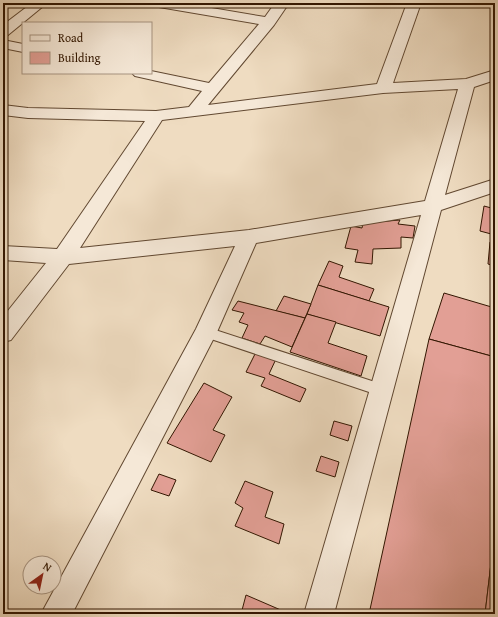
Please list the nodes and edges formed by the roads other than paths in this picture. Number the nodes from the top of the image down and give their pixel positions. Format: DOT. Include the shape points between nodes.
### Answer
graph roads {
  1 [pos="40,3"];
  2 [pos="159,3"];
  3 [pos="282,3"];
  4 [pos="414,3"];
  5 [pos="269,22"];
  6 [pos="3,32"];
  7 [pos="3,44"];
  8 [pos="22,48"];
  9 [pos="145,74"];
  10 [pos="495,75"];
  11 [pos="467,84"];
  12 [pos="383,88"];
  13 [pos="214,89"];
  14 [pos="3,110"];
  15 [pos="195,110"];
  16 [pos="156,116"];
  17 [pos="495,184"];
  18 [pos="433,206"];
  19 [pos="249,237"];
  20 [pos="3,253"];
  21 [pos="63,257"];
  22 [pos="206,332"];
  23 [pos="3,333"];
  24 [pos="381,390"];
  25 [pos="56,614"];
  26 [pos="319,614"];
  1 -- 6 [label="street"];
  2 -- 5 [label="street"];
  3 -- 5 [label="street"];
  4 -- 12 [label="street"];
  5 -- 13 [label="street"];
  7 -- 8 [label="street"];
  9 -- 13 [label="street"];
  10 -- 11 [label="street"];
  11 -- 12 [label="street"];
  11 -- 18 [label="street"];
  12 -- 15 [label="street"];
  13 -- 15 [label="street"];
  14 -- 16 [label="street" via="28,113"];
  15 -- 16 [label="street"];
  16 -- 21 [label="street"];
  17 -- 18 [label="street"];
  18 -- 19 [label="street"];
  18 -- 24 [label="street"];
  19 -- 21 [label="street"];
  19 -- 22 [label="street"];
  20 -- 21 [label="street"];
  21 -- 23 [label="street"];
  22 -- 24 [label="lane"];
  22 -- 25 [label="street"];
  24 -- 26 [label="street"];
}
